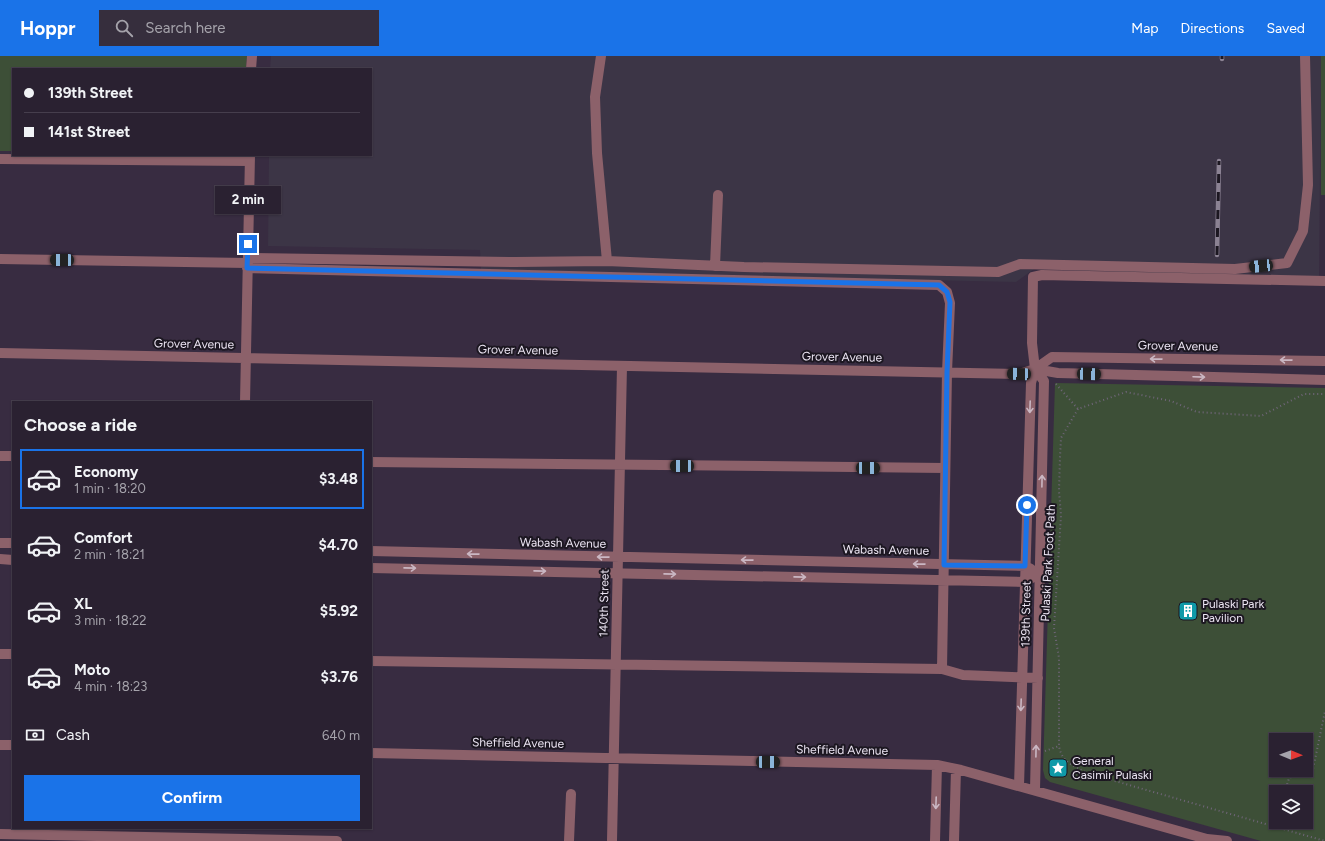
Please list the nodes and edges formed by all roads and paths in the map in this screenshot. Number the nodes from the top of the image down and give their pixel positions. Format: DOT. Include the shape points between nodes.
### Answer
graph roads {
  1 [pos="252,56"];
  2 [pos="602,56"];
  3 [pos="1305,56"];
  4 [pos="251,68"];
  5 [pos="250,158"];
  6 [pos="0,159"];
  7 [pos="718,195"];
  8 [pos="0,259"];
  9 [pos="607,261"];
  10 [pos="248,263"];
  11 [pos="715,266"];
  12 [pos="1325,281"];
  13 [pos="0,353"];
  14 [pos="246,358"];
  15 [pos="1325,361"];
  16 [pos="622,366"];
  17 [pos="1035,369"];
  18 [pos="947,372"];
  19 [pos="1325,380"];
  20 [pos="1055,383"];
  21 [pos="1325,394"];
  22 [pos="245,401"];
  23 [pos="1078,409"];
  24 [pos="0,456"];
  25 [pos="12,456"];
  26 [pos="372,462"];
  27 [pos="620,465"];
  28 [pos="946,468"];
  29 [pos="0,543"];
  30 [pos="12,543"];
  31 [pos="372,552"];
  32 [pos="618,557"];
  33 [pos="0,559"];
  34 [pos="12,560"];
  35 [pos="944,565"];
  36 [pos="1025,566"];
  37 [pos="372,568"];
  38 [pos="618,573"];
  39 [pos="1040,573"];
  40 [pos="943,580"];
  41 [pos="1025,582"];
  42 [pos="0,654"];
  43 [pos="12,654"];
  44 [pos="372,661"];
  45 [pos="616,664"];
  46 [pos="942,669"];
  47 [pos="1022,678"];
  48 [pos="1038,678"];
  49 [pos="1325,711"];
  50 [pos="0,745"];
  51 [pos="12,745"];
  52 [pos="1059,746"];
  53 [pos="1043,752"];
  54 [pos="372,753"];
  55 [pos="614,758"];
  56 [pos="937,766"];
  57 [pos="956,769"];
  58 [pos="1287,785"];
  59 [pos="1019,786"];
  60 [pos="1035,790"];
  61 [pos="571,794"];
  62 [pos="1269,825"];
  63 [pos="1282,829"];
  64 [pos="0,834"];
  65 [pos="236,836"];
  66 [pos="1192,838"];
  67 [pos="1209,840"];
  68 [pos="337,841"];
  69 [pos="569,841"];
  70 [pos="612,841"];
  71 [pos="935,841"];
  72 [pos="954,841"];
  73 [pos="1227,841"];
  74 [pos="1325,841"];
  1 -- 4 [label="street"];
  2 -- 9 [label="street" via="595,97 597,153"];
  3 -- 11 [label="street" via="1308,185 1303,231 1287,263 1235,269 1020,264 998,272"];
  5 -- 6 [label="street"];
  5 -- 10 [label="street"];
  7 -- 11 [label="street"];
  8 -- 10 [label="street"];
  9 -- 10 [label="street"];
  9 -- 11 [label="street"];
  10 -- 14 [label="street"];
  10 -- 18 [label="street" via="939,285 947,292 950,302"];
  12 -- 17 [label="street, 139th Street" via="1050,275 1033,277 1032,343"];
  13 -- 14 [label="street, Grover Avenue"];
  14 -- 16 [label="street, Grover Avenue"];
  14 -- 22 [label="street"];
  15 -- 17 [label="street, Grover Avenue, one-way" via="1052,357"];
  16 -- 18 [label="street, Grover Avenue"];
  16 -- 27 [label="street, 140th Street"];
  17 -- 18 [label="street, Grover Avenue" via="1019,374"];
  17 -- 19 [label="street, Grover Avenue, one-way" via="1058,373"];
  17 -- 36 [label="street, 139th Street, one-way" via="1031,383"];
  39 -- 17 [label="street, 139th Street, one-way" via="1044,381"];
  18 -- 28 [label="street"];
  20 -- 23 [label="path"];
  21 -- 23 [label="path" via="1304,394 1261,416 1196,412 1171,401 1126,392"];
  23 -- 52 [label="path, Pulaski Park Foot Path" via="1061,438 1060,450 1061,516 1054,628 1059,658"];
  24 -- 25 [label="street"];
  26 -- 27 [label="street"];
  27 -- 28 [label="street"];
  27 -- 32 [label="street, 140th Street"];
  28 -- 35 [label="street"];
  29 -- 30 [label="street"];
  32 -- 31 [label="street, Wabash Avenue, one-way"];
  35 -- 32 [label="street, Wabash Avenue, one-way"];
  32 -- 38 [label="street, 140th Street"];
  33 -- 34 [label="street"];
  35 -- 36 [label="street, Wabash Avenue"];
  35 -- 40 [label="street"];
  36 -- 39 [label="street, Wabash Avenue"];
  36 -- 41 [label="street, 139th Street"];
  37 -- 38 [label="street, one-way"];
  38 -- 40 [label="street, one-way"];
  38 -- 45 [label="street, 140th Street"];
  39 -- 41 [label="street"];
  39 -- 48 [label="street, 139th Street"];
  40 -- 41 [label="street"];
  40 -- 46 [label="street"];
  41 -- 47 [label="street, 139th Street"];
  42 -- 43 [label="street"];
  44 -- 45 [label="street"];
  45 -- 46 [label="street"];
  45 -- 55 [label="street, 140th Street"];
  46 -- 47 [label="street" via="963,675"];
  47 -- 48 [label="street"];
  47 -- 59 [label="street, 139th Street, one-way"];
  60 -- 48 [label="street, 139th Street, one-way"];
  49 -- 58 [label="path" via="1312,774 1299,774 1289,778"];
  50 -- 51 [label="street"];
  52 -- 53 [label="path"];
  52 -- 62 [label="path, Pulaski Park Foot Path" via="1067,762 1087,773"];
  54 -- 55 [label="street, Sheffield Avenue"];
  55 -- 56 [label="street, Sheffield Avenue"];
  55 -- 70 [label="street, 140th Street"];
  56 -- 57 [label="street, Sheffield Avenue"];
  56 -- 71 [label="street, one-way"];
  57 -- 59 [label="street, Sheffield Avenue"];
  57 -- 72 [label="street"];
  59 -- 60 [label="street, Sheffield Avenue"];
  60 -- 66 [label="street, Sheffield Avenue"];
  61 -- 69 [label="street"];
  63 -- 74 [label="path, Pulaski Park Foot Path"];
  64 -- 65 [label="street"];
  65 -- 68 [label="street"];
  66 -- 67 [label="street, Sheffield Avenue"];
  67 -- 73 [label="street, Sheffield Avenue"];
}
